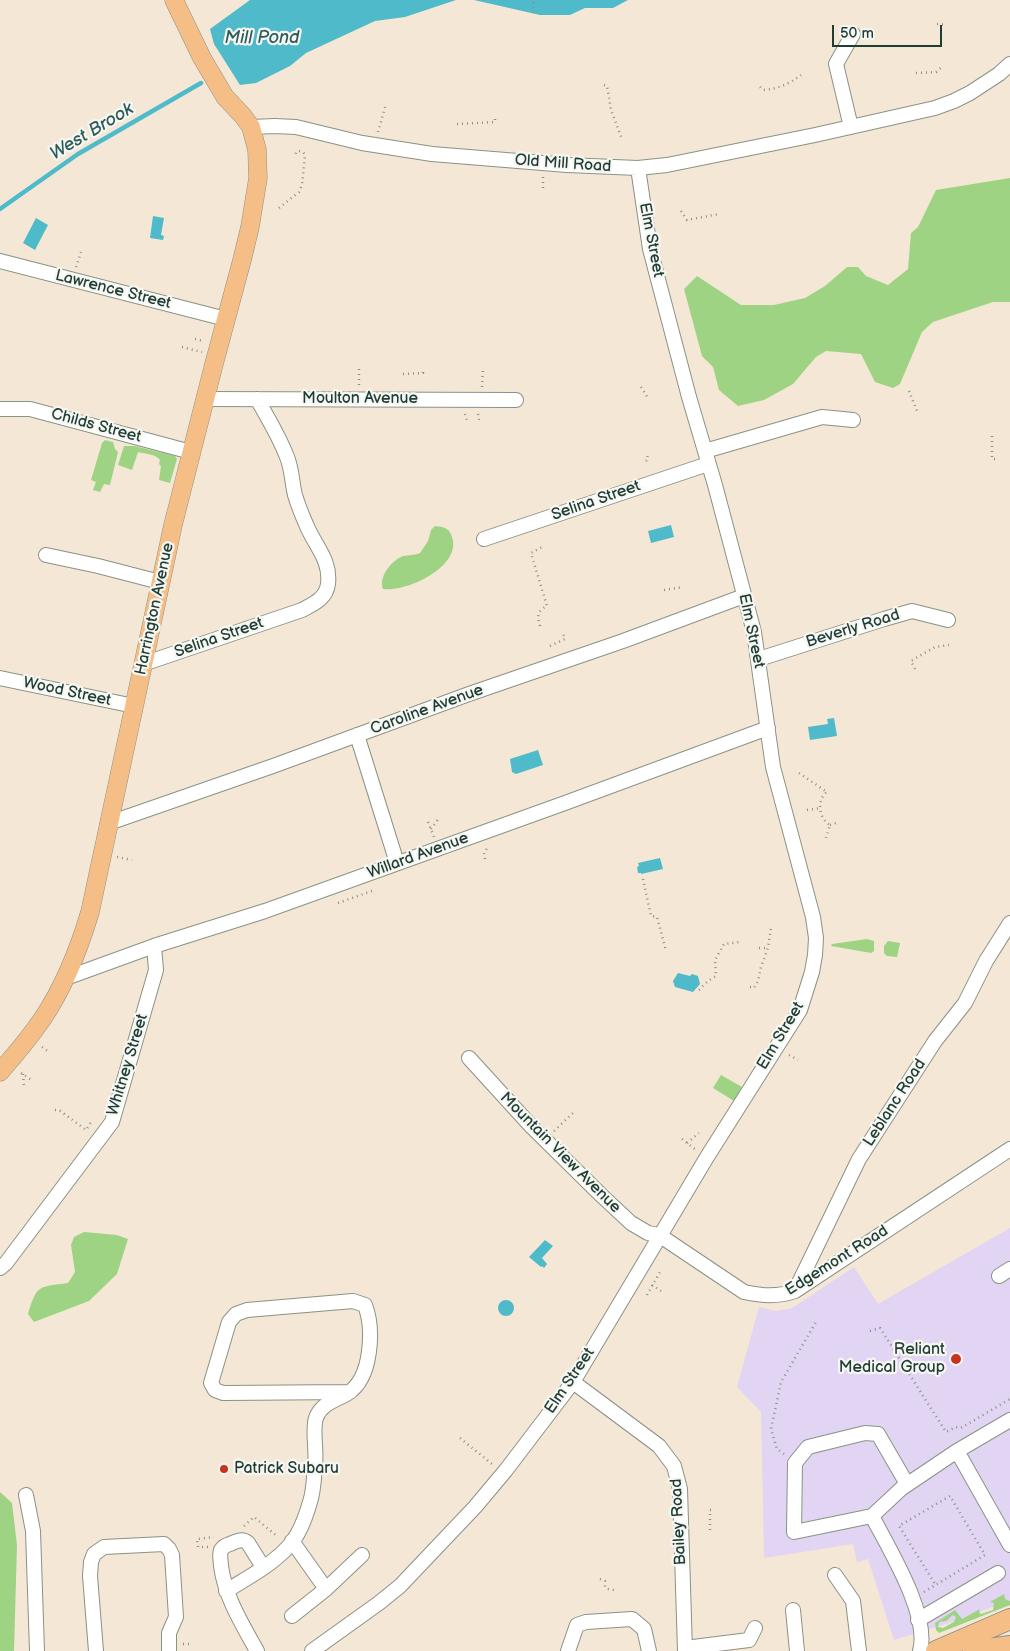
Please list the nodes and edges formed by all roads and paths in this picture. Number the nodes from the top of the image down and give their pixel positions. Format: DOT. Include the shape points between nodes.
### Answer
graph roads {
  1 [pos="174,0"];
  2 [pos="534,0"];
  3 [pos="533,13"];
  4 [pos="937,24"];
  5 [pos="947,25"];
  6 [pos="853,34"];
  7 [pos="1010,64"];
  8 [pos="943,66"];
  9 [pos="916,73"];
  10 [pos="801,75"];
  11 [pos="604,85"];
  12 [pos="760,87"];
  13 [pos="386,104"];
  14 [pos="495,118"];
  15 [pos="457,124"];
  16 [pos="251,127"];
  17 [pos="851,127"];
  18 [pos="622,140"];
  19 [pos="375,145"];
  20 [pos="296,157"];
  21 [pos="638,168"];
  22 [pos="279,208"];
  23 [pos="681,211"];
  24 [pos="719,214"];
  25 [pos="0,262"];
  26 [pos="226,319"];
  27 [pos="182,347"];
  28 [pos="208,353"];
  29 [pos="359,367"];
  30 [pos="423,368"];
  31 [pos="482,368"];
  32 [pos="403,374"];
  33 [pos="640,387"];
  34 [pos="909,391"];
  35 [pos="648,398"];
  36 [pos="204,399"];
  37 [pos="257,399"];
  38 [pos="358,399"];
  39 [pos="482,400"];
  40 [pos="516,400"];
  41 [pos="0,409"];
  42 [pos="920,410"];
  43 [pos="853,420"];
  44 [pos="992,436"];
  45 [pos="191,452"];
  46 [pos="647,454"];
  47 [pos="706,458"];
  48 [pos="996,459"];
  49 [pos="646,461"];
  50 [pos="484,539"];
  51 [pos="544,546"];
  52 [pos="46,555"];
  53 [pos="160,582"];
  54 [pos="683,587"];
  55 [pos="664,590"];
  56 [pos="744,596"];
  57 [pos="948,620"];
  58 [pos="540,626"];
  59 [pos="563,634"];
  60 [pos="550,646"];
  61 [pos="949,646"];
  62 [pos="759,659"];
  63 [pos="144,664"];
  64 [pos="915,669"];
  65 [pos="0,678"];
  66 [pos="134,706"];
  67 [pos="768,728"];
  68 [pos="357,735"];
  69 [pos="799,773"];
  70 [pos="820,808"];
  71 [pos="807,810"];
  72 [pos="440,818"];
  73 [pos="839,822"];
  74 [pos="109,823"];
  75 [pos="830,825"];
  76 [pos="431,829"];
  77 [pos="825,841"];
  78 [pos="493,844"];
  79 [pos="485,859"];
  80 [pos="397,863"];
  81 [pos="643,878"];
  82 [pos="372,891"];
  83 [pos="338,903"];
  84 [pos="1010,923"];
  85 [pos="771,928"];
  86 [pos="740,942"];
  87 [pos="154,946"];
  88 [pos="759,948"];
  89 [pos="768,948"];
  90 [pos="666,951"];
  91 [pos="66,978"];
  92 [pos="750,987"];
  93 [pos="699,990"];
  94 [pos="469,1058"];
  95 [pos="0,1072"];
  96 [pos="23,1074"];
  97 [pos="24,1086"];
  98 [pos="55,1110"];
  99 [pos="573,1113"];
  100 [pos="91,1122"];
  101 [pos="699,1133"];
  102 [pos="682,1139"];
  103 [pos="545,1140"];
  104 [pos="687,1143"];
  105 [pos="1010,1150"];
  106 [pos="701,1153"];
  107 [pos="659,1235"];
  108 [pos="0,1268"];
  109 [pos="660,1272"];
  110 [pos="652,1285"];
  111 [pos="661,1291"];
  112 [pos="795,1291"];
  113 [pos="646,1295"];
  114 [pos="816,1322"];
  115 [pos="870,1331"];
  116 [pos="573,1382"];
  117 [pos="350,1392"];
  118 [pos="1010,1399"];
  119 [pos="1010,1420"];
  120 [pos="460,1438"];
  121 [pos="957,1451"];
  122 [pos="795,1463"];
  123 [pos="492,1464"];
  124 [pos="907,1484"];
  125 [pos="26,1495"];
  126 [pos="711,1510"];
  127 [pos="872,1516"];
  128 [pos="710,1530"];
  129 [pos="292,1541"];
  130 [pos="1010,1545"];
  131 [pos="362,1555"];
  132 [pos="263,1566"];
  133 [pos="998,1573"];
  134 [pos="835,1575"];
  135 [pos="600,1579"];
  136 [pos="935,1584"];
  137 [pos="326,1588"];
  138 [pos="614,1590"];
  139 [pos="226,1591"];
  140 [pos="794,1610"];
  141 [pos="292,1616"];
  142 [pos="1010,1619"];
  143 [pos="918,1620"];
  144 [pos="755,1628"];
  145 [pos="1010,1646"];
  146 [pos="314,1650"];
  147 [pos="685,1650"];
  148 [pos="37,1651"];
  149 [pos="96,1651"];
  150 [pos="169,1651"];
  151 [pos="257,1651"];
  152 [pos="568,1651"];
  153 [pos="649,1651"];
  154 [pos="797,1651"];
  155 [pos="859,1651"];
  156 [pos="920,1651"];
  157 [pos="936,1651"];
  158 [pos="973,1651"];
  1 -- 16 [label="main road" via="225,97"];
  2 -- 3 [label="path"];
  4 -- 5 [label="path"];
  6 -- 17 [label="street" via="836,64"];
  7 -- 17 [label="street, Old Mill Road" via="985,84 954,101"];
  8 -- 9 [label="path" via="936,72"];
  10 -- 12 [label="path" via="777,88 763,90"];
  11 -- 18 [label="path" via="607,86 611,110"];
  13 -- 19 [label="path"];
  14 -- 15 [label="path" via="495,122"];
  16 -- 19 [label="street, Old Mill Road" via="296,127"];
  16 -- 26 [label="main road, Harrington Avenue" via="257,150 258,178 249,232"];
  17 -- 21 [label="street, Old Mill Road"];
  19 -- 21 [label="street, Old Mill Road" via="457,156"];
  20 -- 22 [label="path" via="296,152 303,152 302,185 299,192"];
  21 -- 47 [label="street, Elm Street" via="650,249"];
  23 -- 24 [label="path" via="687,220"];
  25 -- 26 [label="street, Lawrence Street"];
  26 -- 36 [label="main road, Harrington Avenue"];
  27 -- 28 [label="path"];
  29 -- 38 [label="path"];
  30 -- 32 [label="path" via="423,373"];
  31 -- 39 [label="path"];
  33 -- 35 [label="path"];
  34 -- 42 [label="path" via="917,411"];
  36 -- 37 [label="street, Moulton Avenue"];
  36 -- 45 [label="main road, Harrington Avenue"];
  37 -- 38 [label="street, Moulton Avenue"];
  37 -- 63 [label="street, Selina Street" via="288,459 306,526 322,550 328,585 325,595 302,610"];
  38 -- 39 [label="street, Moulton Avenue"];
  39 -- 40 [label="street, Moulton Avenue"];
  41 -- 45 [label="street, Childs Street" via="36,411"];
  43 -- 47 [label="street, Selina Street" via="822,417"];
  44 -- 48 [label="path" via="992,459"];
  45 -- 53 [label="main road, Harrington Avenue"];
  46 -- 49 [label="path"];
  47 -- 50 [label="street, Selina Street"];
  47 -- 56 [label="street, Elm Street"];
  51 -- 58 [label="path" via="531,553 547,606 538,613"];
  52 -- 53 [label="street"];
  53 -- 63 [label="main road, Harrington Avenue"];
  54 -- 55 [label="path"];
  56 -- 62 [label="street, Elm Street"];
  56 -- 68 [label="street, Caroline Avenue"];
  57 -- 62 [label="street, Beverly Road" via="912,611"];
  59 -- 60 [label="path" via="565,639"];
  61 -- 64 [label="path" via="935,647 911,661"];
  62 -- 67 [label="street, Elm Street"];
  63 -- 66 [label="main road, Harrington Avenue"];
  65 -- 66 [label="street, Wood Street"];
  66 -- 74 [label="main road, Harrington Avenue"];
  67 -- 80 [label="street, Willard Avenue"];
  67 -- 107 [label="street, Elm Street" via="773,767 814,917 816,953 812,972 800,1010"];
  68 -- 74 [label="street, Caroline Avenue"];
  68 -- 80 [label="street"];
  69 -- 70 [label="path" via="826,792 820,799"];
  70 -- 71 [label="path"];
  70 -- 75 [label="path" via="823,820"];
  72 -- 76 [label="path"];
  73 -- 75 [label="path"];
  74 -- 91 [label="main road, Harrington Avenue" via="90,912"];
  75 -- 77 [label="path"];
  78 -- 79 [label="path" via="485,849"];
  80 -- 87 [label="street, Willard Avenue" via="265,911"];
  81 -- 90 [label="path" via="652,916 657,917"];
  82 -- 83 [label="path"];
  84 -- 112 [label="street, Leblanc Road" via="964,1003 935,1041 859,1159"];
  85 -- 89 [label="path"];
  86 -- 93 [label="path" via="724,944 715,960 716,976"];
  87 -- 91 [label="street, Willard Avenue"];
  87 -- 108 [label="street, Whitney Street" via="156,970 112,1122"];
  88 -- 89 [label="path"];
  89 -- 92 [label="path" via="757,986"];
  91 -- 95 [label="main road, Harrington Avenue" via="44,1017"];
  94 -- 103 [label="street, Mountain View Avenue"];
  96 -- 97 [label="path"];
  98 -- 100 [label="path" via="86,1130"];
  99 -- 103 [label="path"];
  101 -- 104 [label="path"];
  102 -- 104 [label="path"];
  103 -- 107 [label="street, Mountain View Avenue" via="631,1223"];
  104 -- 106 [label="path"];
  105 -- 112 [label="street, Edgemont Road"];
  107 -- 112 [label="street, Edgemont Road" via="744,1292 775,1296"];
  107 -- 116 [label="street, Elm Street"];
  109 -- 110 [label="path"];
  110 -- 111 [label="path"];
  110 -- 113 [label="path"];
  114 -- 122 [label="path" via="782,1382 771,1429 777,1449"];
  115 -- 118 [label="path" via="880,1328 946,1432 960,1428"];
  116 -- 146 [label="street, Elm Street" via="506,1470 451,1533 392,1593"];
  116 -- 147 [label="street, Bailey Road" via="646,1434 674,1466 680,1489"];
  117 -- 117 [label="street" via="360,1382 368,1357 369,1315 365,1305 352,1301 247,1310 236,1314 229,1322 211,1383 215,1390 223,1393"];
  117 -- 129 [label="street" via="321,1409 316,1419 311,1500"];
  119 -- 121 [label="street"];
  120 -- 123 [label="path"];
  121 -- 124 [label="street"];
  121 -- 130 [label="street"];
  122 -- 124 [label="street" via="808,1447 865,1433 878,1434"];
  122 -- 127 [label="street" via="794,1532"];
  124 -- 127 [label="street"];
  125 -- 148 [label="street" via="33,1531"];
  126 -- 128 [label="path"];
  127 -- 143 [label="street" via="913,1598"];
  129 -- 132 [label="street"];
  129 -- 137 [label="street"];
  131 -- 137 [label="street"];
  132 -- 139 [label="street"];
  132 -- 139 [label="street" via="248,1542 238,1540 225,1546 220,1554"];
  133 -- 143 [label="street"];
  134 -- 155 [label="street" via="853,1601"];
  135 -- 138 [label="path" via="605,1581 607,1590"];
  136 -- 136 [label="path" via="985,1554 950,1496 899,1526"];
  137 -- 141 [label="street"];
  139 -- 151 [label="street"];
  140 -- 154 [label="street"];
  142 -- 157 [label="highway"];
  143 -- 156 [label="street" via="922,1634"];
  144 -- 147 [label="street" via="749,1640"];
  145 -- 158 [label="highway"];
  149 -- 150 [label="street" via="90,1576 94,1554 104,1547 164,1544 172,1555 176,1617 169,1632"];
  152 -- 153 [label="street" via="577,1626 586,1622 632,1619 644,1629"];
}
